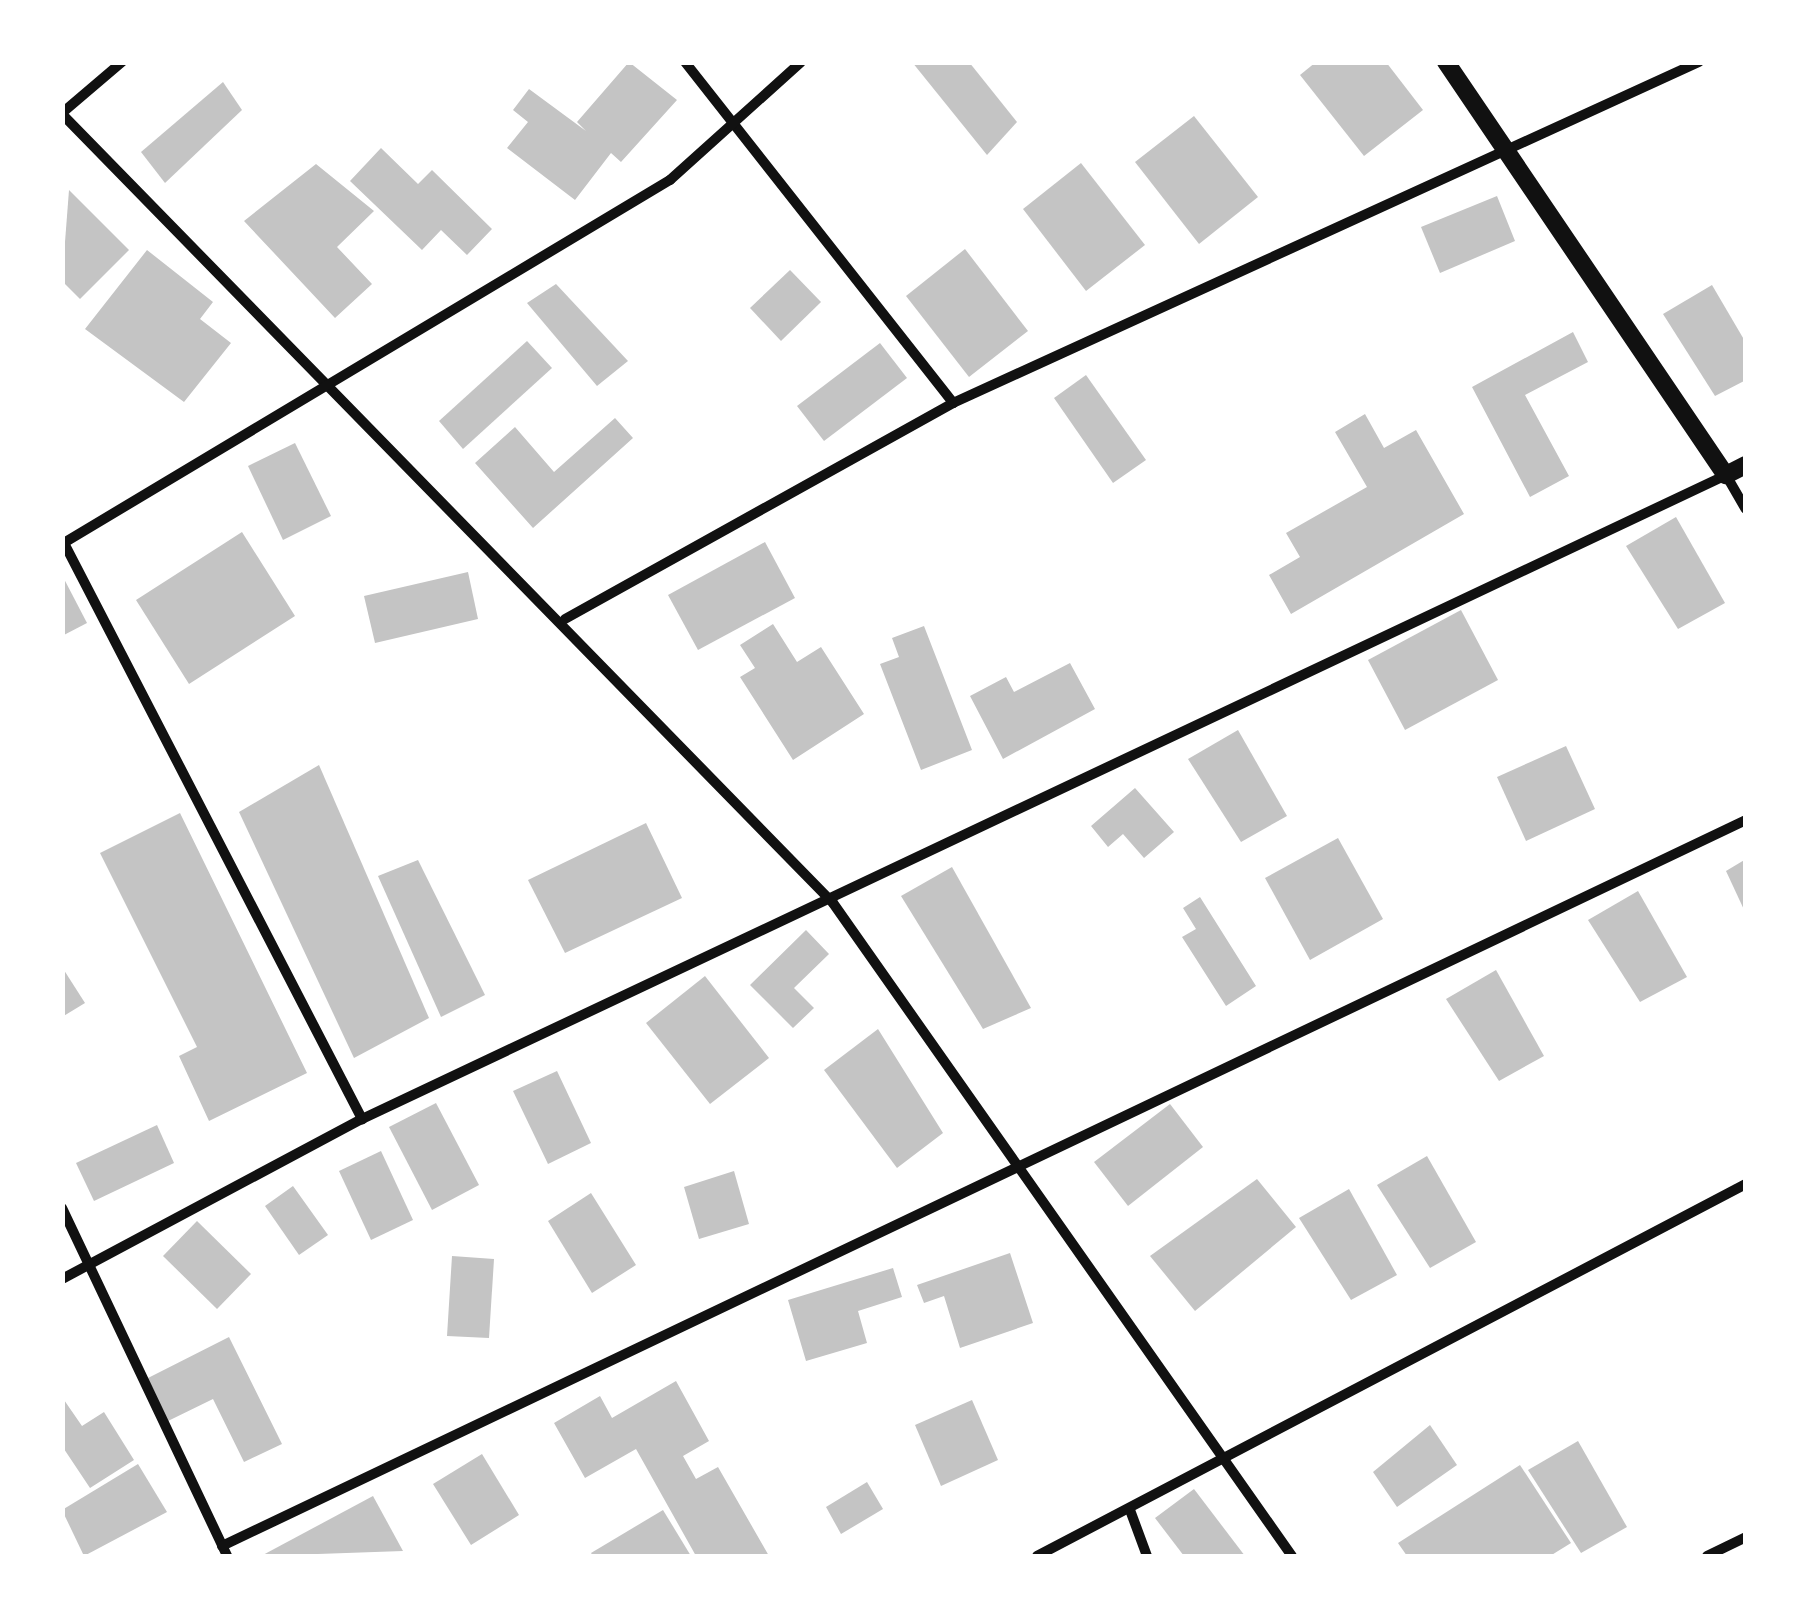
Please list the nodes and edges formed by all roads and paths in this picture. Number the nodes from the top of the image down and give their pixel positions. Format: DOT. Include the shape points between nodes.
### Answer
graph roads {
  1 [pos="122,62"];
  2 [pos="685,62"];
  3 [pos="801,62"];
  4 [pos="1446,62"];
  5 [pos="1698,62"];
  6 [pos="62,113"];
  7 [pos="734,124"];
  8 [pos="1512,152"];
  9 [pos="332,389"];
  10 [pos="952,403"];
  11 [pos="1746,465"];
  12 [pos="1726,474"];
  13 [pos="1746,509"];
  14 [pos="63,544"];
  15 [pos="565,620"];
  16 [pos="1746,820"];
  17 [pos="833,903"];
  18 [pos="362,1119"];
  19 [pos="1016,1175"];
  20 [pos="1746,1184"];
  21 [pos="62,1208"];
  22 [pos="91,1266"];
  23 [pos="62,1279"];
  24 [pos="1219,1457"];
  25 [pos="1130,1510"];
  26 [pos="1746,1537"];
  27 [pos="224,1551"];
  28 [pos="1036,1556"];
  29 [pos="1147,1556"];
  30 [pos="1292,1556"];
  31 [pos="1707,1556"];
  1 -- 6 [label="street"];
  2 -- 7 [label="street"];
  3 -- 7 [label="street"];
  4 -- 8 [label="street"];
  5 -- 8 [label="street"];
  6 -- 9 [label="street"];
  7 -- 9 [label="street" via="670,180"];
  7 -- 10 [label="street"];
  8 -- 10 [label="street"];
  8 -- 12 [label="street"];
  9 -- 14 [label="street"];
  9 -- 15 [label="street"];
  10 -- 15 [label="street"];
  11 -- 12 [label="street"];
  12 -- 13 [label="street"];
  12 -- 17 [label="street"];
  14 -- 18 [label="street"];
  15 -- 17 [label="street"];
  16 -- 19 [label="street"];
  17 -- 18 [label="street"];
  17 -- 19 [label="street"];
  18 -- 22 [label="street"];
  19 -- 24 [label="street"];
  19 -- 27 [label="street"];
  20 -- 24 [label="street"];
  21 -- 22 [label="street"];
  22 -- 23 [label="street"];
  22 -- 27 [label="street"];
  24 -- 25 [label="street"];
  24 -- 30 [label="street"];
  25 -- 28 [label="street"];
  25 -- 29 [label="street"];
  26 -- 31 [label="street"];
}
